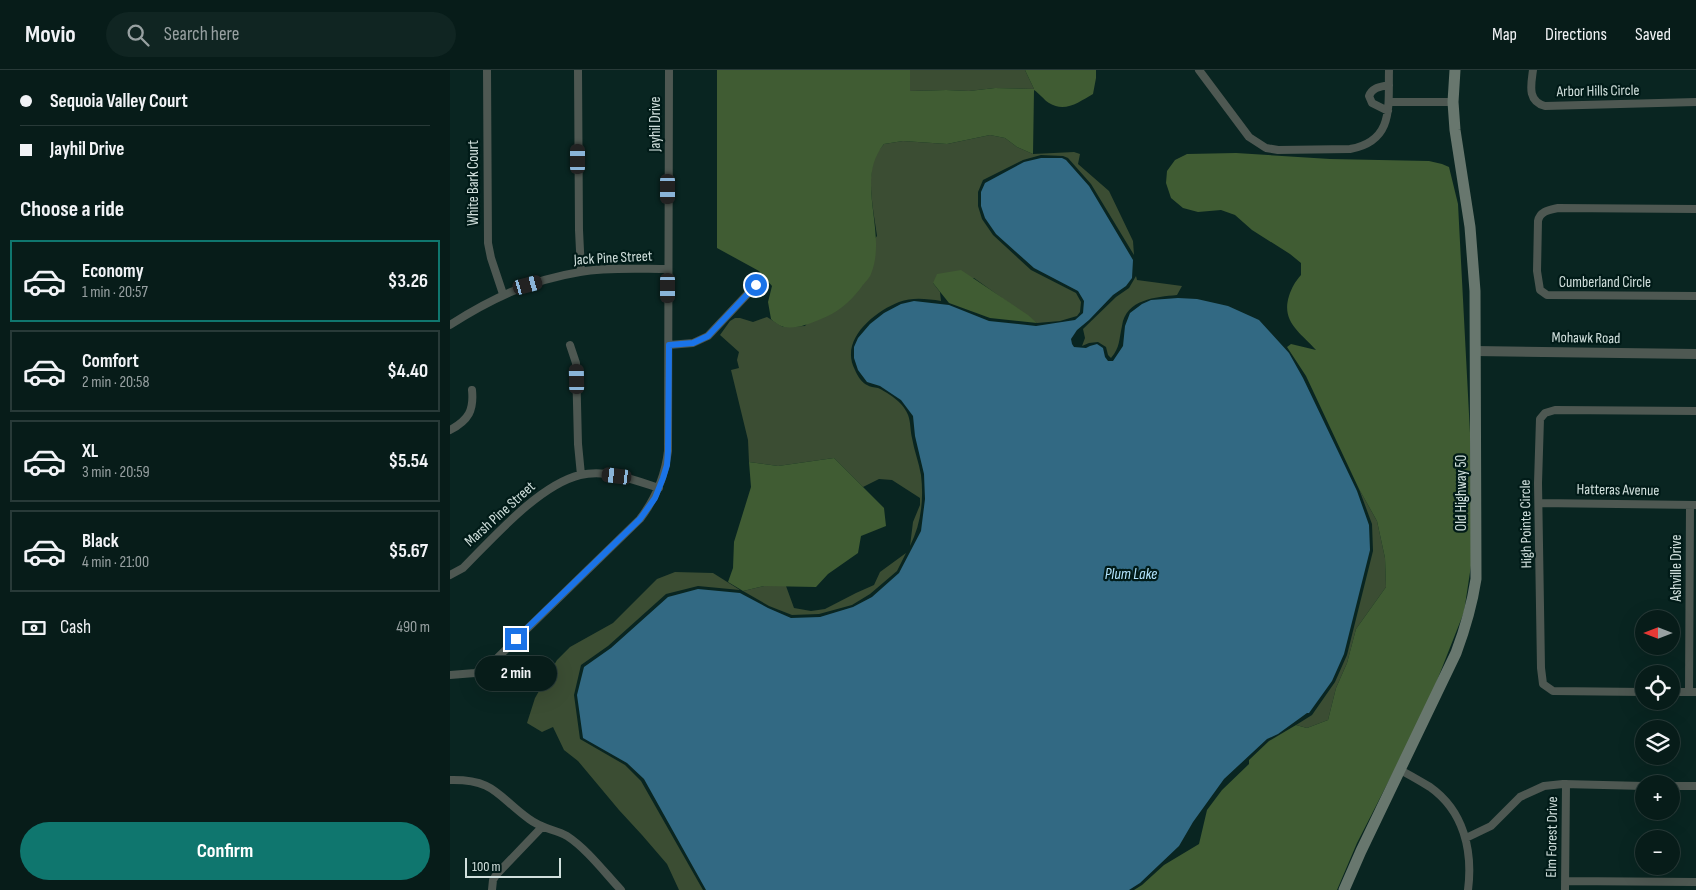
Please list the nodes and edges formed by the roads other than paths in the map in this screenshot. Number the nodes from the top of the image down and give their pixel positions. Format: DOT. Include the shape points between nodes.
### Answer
graph roads {
  1 [pos="487,70"];
  2 [pos="578,70"];
  3 [pos="669,70"];
  4 [pos="1199,70"];
  5 [pos="1389,70"];
  6 [pos="1455,70"];
  7 [pos="1533,70"];
  8 [pos="1389,86"];
  9 [pos="1390,102"];
  10 [pos="1453,102"];
  11 [pos="1696,102"];
  12 [pos="1388,111"];
  13 [pos="1696,209"];
  14 [pos="668,269"];
  15 [pos="581,271"];
  16 [pos="756,285"];
  17 [pos="503,294"];
  18 [pos="1696,296"];
  19 [pos="450,324"];
  20 [pos="570,345"];
  21 [pos="669,345"];
  22 [pos="1475,351"];
  23 [pos="1696,354"];
  24 [pos="472,390"];
  25 [pos="1696,411"];
  26 [pos="450,430"];
  27 [pos="581,475"];
  28 [pos="659,488"];
  29 [pos="1539,503"];
  30 [pos="1693,505"];
  31 [pos="450,575"];
  32 [pos="1693,598"];
  33 [pos="450,675"];
  34 [pos="1635,692"];
  35 [pos="1680,692"];
  36 [pos="1693,692"];
  37 [pos="1400,770"];
  38 [pos="450,780"];
  39 [pos="1566,784"];
  40 [pos="1635,786"];
  41 [pos="1680,786"];
  42 [pos="1696,786"];
  43 [pos="541,828"];
  44 [pos="1466,838"];
  45 [pos="1565,881"];
  46 [pos="1696,882"];
  47 [pos="492,890"];
  48 [pos="621,890"];
  49 [pos="1344,890"];
  50 [pos="1468,890"];
  51 [pos="1565,890"];
  1 -- 17 [label="street, White Bark Court" via="488,243"];
  2 -- 15 [label="street"];
  3 -- 14 [label="street, Jayhil Drive"];
  4 -- 12 [label="street" via="1249,137 1266,148 1359,148 1378,136"];
  5 -- 8 [label="street"];
  6 -- 10 [label="main road, Old Highway 50"];
  7 -- 11 [label="street, Arbor Hills Circle" via="1532,97 1545,106"];
  8 -- 9 [label="street"];
  8 -- 12 [label="street" via="1371,90 1369,96 1372,103"];
  9 -- 10 [label="street"];
  9 -- 12 [label="street"];
  10 -- 22 [label="main road, Old Highway 50" via="1473,254"];
  13 -- 18 [label="street, Cumberland Circle" via="1558,208 1545,211 1538,221 1540,290 1547,295"];
  14 -- 15 [label="street, Jack Pine Street"];
  14 -- 21 [label="street, Jayhil Drive"];
  15 -- 17 [label="street, Jack Pine Street"];
  16 -- 21 [label="street" via="708,336 693,343"];
  17 -- 19 [label="street, Jack Pine Street"];
  20 -- 27 [label="street" via="576,363"];
  21 -- 28 [label="street, Jayhil Drive" via="668,451"];
  22 -- 23 [label="street, Mohawk Road"];
  22 -- 37 [label="main road, Old Highway 50" via="1477,558 1473,600 1456,653"];
  24 -- 26 [label="street" via="474,404 471,412"];
  25 -- 29 [label="street, High Pointe Circle" via="1555,410 1545,413 1540,419 1539,430"];
  27 -- 28 [label="street, Marsh Pine Street" via="617,476"];
  27 -- 31 [label="street, Marsh Pine Street" via="534,499 463,568"];
  28 -- 33 [label="street, Jayhil Drive" via="640,519 490,665 475,673"];
  29 -- 30 [label="street, Hatteras Avenue"];
  29 -- 34 [label="street, High Pointe Circle" via="1543,684 1553,691"];
  30 -- 32 [label="street, Ashville Drive"];
  32 -- 36 [label="street, Ashville Drive"];
  35 -- 36 [label="street"];
  37 -- 44 [label="street" via="1438,794 1454,813"];
  37 -- 49 [label="main road, Old Highway 50"];
  38 -- 43 [label="street" via="487,785"];
  39 -- 40 [label="street"];
  39 -- 44 [label="street" via="1544,786 1520,796 1491,826"];
  39 -- 45 [label="street, Elm Forest Drive"];
  41 -- 42 [label="street"];
  43 -- 47 [label="street" via="496,875"];
  43 -- 48 [label="street" via="559,832 572,840"];
  44 -- 50 [label="street" via="1470,859"];
  45 -- 46 [label="street"];
  45 -- 51 [label="street, Elm Forest Drive"];
}
